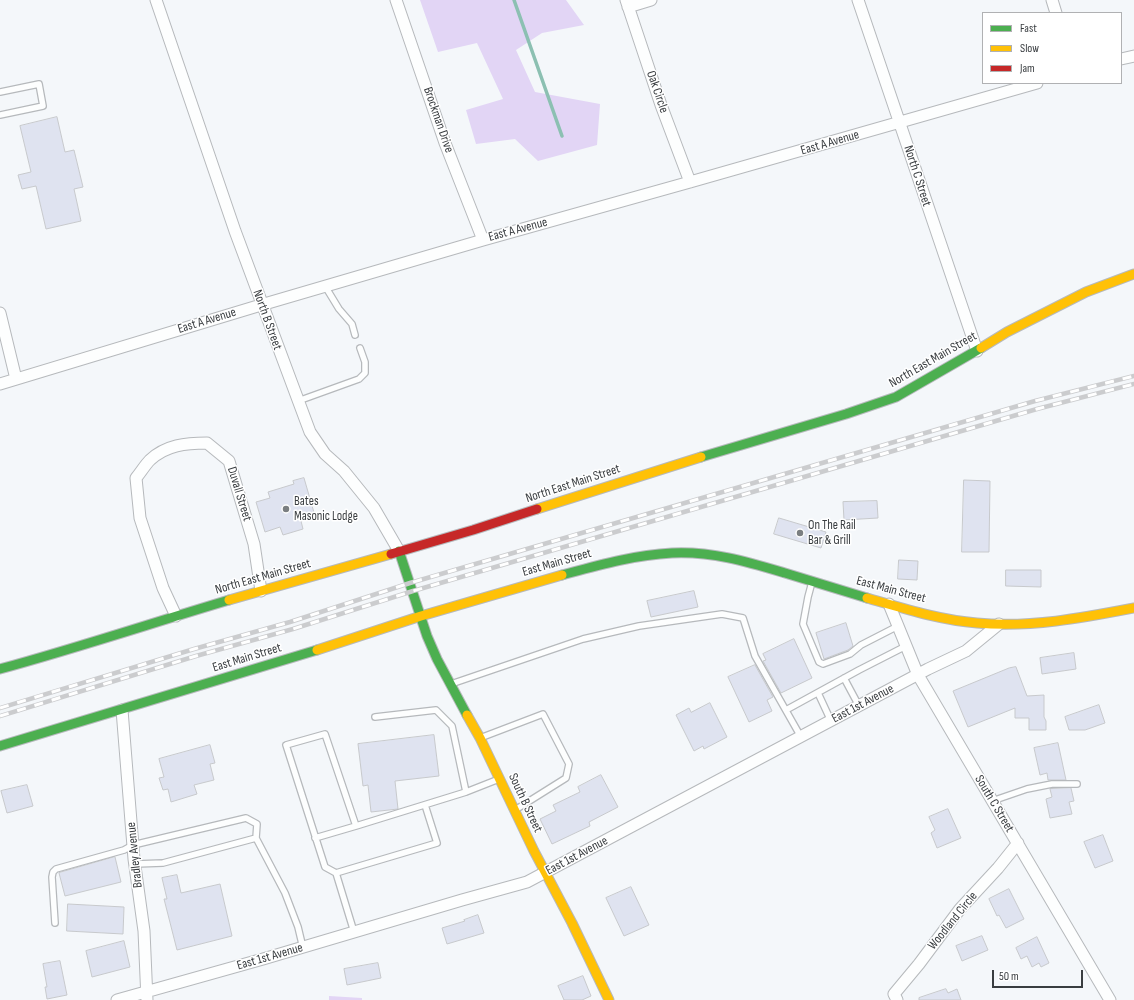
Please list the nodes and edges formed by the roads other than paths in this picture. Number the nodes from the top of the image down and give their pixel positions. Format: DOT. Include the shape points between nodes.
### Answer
graph roads {
  1 [pos="156,0"];
  2 [pos="396,0"];
  3 [pos="651,0"];
  4 [pos="858,0"];
  5 [pos="1052,0"];
  6 [pos="627,4"];
  7 [pos="1056,12"];
  8 [pos="1134,56"];
  9 [pos="1122,59"];
  10 [pos="1034,84"];
  11 [pos="0,92"];
  12 [pos="0,115"];
  13 [pos="900,123"];
  14 [pos="690,182"];
  15 [pos="483,240"];
  16 [pos="1134,274"];
  17 [pos="325,286"];
  18 [pos="262,305"];
  19 [pos="0,313"];
  20 [pos="355,335"];
  21 [pos="360,348"];
  22 [pos="977,351"];
  23 [pos="16,379"];
  24 [pos="0,384"];
  25 [pos="298,401"];
  26 [pos="399,551"];
  27 [pos="812,581"];
  28 [pos="261,591"];
  29 [pos="889,604"];
  30 [pos="1134,608"];
  31 [pos="176,616"];
  32 [pos="421,616"];
  33 [pos="999,624"];
  34 [pos="899,626"];
  35 [pos="906,646"];
  36 [pos="0,669"];
  37 [pos="918,675"];
  38 [pos="844,678"];
  39 [pos="451,684"];
  40 [pos="818,693"];
  41 [pos="859,706"];
  42 [pos="122,710"];
  43 [pos="786,710"];
  44 [pos="375,717"];
  45 [pos="831,721"];
  46 [pos="801,737"];
  47 [pos="480,738"];
  48 [pos="0,746"];
  49 [pos="499,779"];
  50 [pos="1077,784"];
  51 [pos="466,792"];
  52 [pos="992,801"];
  53 [pos="425,805"];
  54 [pos="515,810"];
  55 [pos="356,826"];
  56 [pos="256,838"];
  57 [pos="316,838"];
  58 [pos="1018,843"];
  59 [pos="133,845"];
  60 [pos="135,864"];
  61 [pos="336,873"];
  62 [pos="545,873"];
  63 [pos="55,922"];
  64 [pos="354,932"];
  65 [pos="303,948"];
  66 [pos="147,996"];
  67 [pos="893,998"];
  68 [pos="117,1000"];
  69 [pos="609,1000"];
  70 [pos="1110,1000"];
  1 -- 18 [label="street, North B Street"];
  2 -- 15 [label="street, Brockman Drive" via="445,143"];
  3 -- 6 [label="street"];
  4 -- 13 [label="street, North C Street"];
  5 -- 7 [label="street"];
  6 -- 14 [label="street, Oak Circle"];
  8 -- 9 [label="street"];
  10 -- 13 [label="street, East A Avenue"];
  11 -- 12 [label="lane" via="38,84 43,106"];
  13 -- 14 [label="street, East A Avenue"];
  13 -- 22 [label="street, North C Street"];
  14 -- 15 [label="street, East A Avenue"];
  15 -- 17 [label="street, East A Avenue"];
  16 -- 22 [label="street, North East Main Street" via="1086,292 1007,332"];
  17 -- 18 [label="street, East A Avenue"];
  17 -- 20 [label="lane" via="352,324"];
  18 -- 23 [label="street, East A Avenue"];
  18 -- 25 [label="street, North B Street"];
  19 -- 23 [label="street"];
  21 -- 25 [label="lane" via="364,373 359,380"];
  22 -- 26 [label="street, North East Main Street" via="896,397"];
  23 -- 24 [label="street, East A Avenue"];
  25 -- 26 [label="street, North B Street" via="310,432 325,454 344,471 374,508"];
  26 -- 28 [label="street, North East Main Street"];
  26 -- 32 [label="street, North B Street"];
  27 -- 29 [label="street, East Main Street"];
  27 -- 32 [label="street, East Main Street" via="733,558 673,553 608,562"];
  27 -- 34 [label="lane" via="803,624 822,664 850,654"];
  28 -- 31 [label="street, North East Main Street"];
  28 -- 31 [label="street, Duvall Street" via="254,544 228,461 207,443 187,443 166,449 150,460 136,478 140,518 163,588"];
  29 -- 33 [label="street, East Main Street" via="954,620"];
  29 -- 34 [label="street, South C Street"];
  30 -- 33 [label="street, East Main Street" via="1023,625"];
  31 -- 36 [label="street, North East Main Street"];
  32 -- 39 [label="street, South B Street" via="427,636"];
  32 -- 42 [label="street, East Main Street" via="346,642"];
  33 -- 37 [label="street, East 1st Avenue" via="966,651"];
  34 -- 35 [label="street, South C Street"];
  35 -- 37 [label="street, South C Street"];
  35 -- 38 [label="lane"];
  37 -- 41 [label="street, East 1st Avenue"];
  37 -- 52 [label="street, South C Street"];
  38 -- 40 [label="lane"];
  38 -- 41 [label="lane"];
  39 -- 43 [label="lane" via="583,640 639,626 722,614 743,618 755,656"];
  39 -- 47 [label="street, South B Street"];
  40 -- 43 [label="lane"];
  40 -- 45 [label="lane"];
  41 -- 45 [label="street, East 1st Avenue"];
  42 -- 48 [label="street, East Main Street"];
  42 -- 59 [label="street, Bradley Avenue"];
  43 -- 46 [label="lane"];
  44 -- 51 [label="lane" via="436,710 452,726"];
  45 -- 46 [label="street, East 1st Avenue"];
  46 -- 62 [label="street, East 1st Avenue"];
  47 -- 49 [label="street, South B Street"];
  47 -- 54 [label="lane" via="543,714 569,764 566,778"];
  49 -- 51 [label="lane"];
  49 -- 54 [label="street, South B Street"];
  50 -- 52 [label="lane" via="1052,784 1027,789"];
  51 -- 53 [label="lane"];
  52 -- 58 [label="street, South C Street"];
  53 -- 55 [label="lane"];
  53 -- 61 [label="lane" via="437,843"];
  54 -- 62 [label="street, South B Street"];
  55 -- 57 [label="lane"];
  55 -- 57 [label="lane" via="325,734 286,744"];
  56 -- 59 [label="lane" via="257,824 246,818"];
  56 -- 60 [label="lane" via="163,863"];
  56 -- 65 [label="lane" via="288,900"];
  57 -- 61 [label="lane" via="325,867"];
  58 -- 67 [label="street, Woodland Circle" via="960,909"];
  58 -- 70 [label="street, South C Street"];
  59 -- 60 [label="street, Bradley Avenue"];
  59 -- 63 [label="lane" via="124,850 56,869 52,877"];
  60 -- 66 [label="street, Bradley Avenue" via="144,930"];
  61 -- 64 [label="lane"];
  62 -- 64 [label="street, East 1st Avenue" via="527,882"];
  62 -- 69 [label="street, South B Street"];
  64 -- 65 [label="street, East 1st Avenue"];
  65 -- 66 [label="street, East 1st Avenue"];
  66 -- 68 [label="street, East 1st Avenue"];
}
